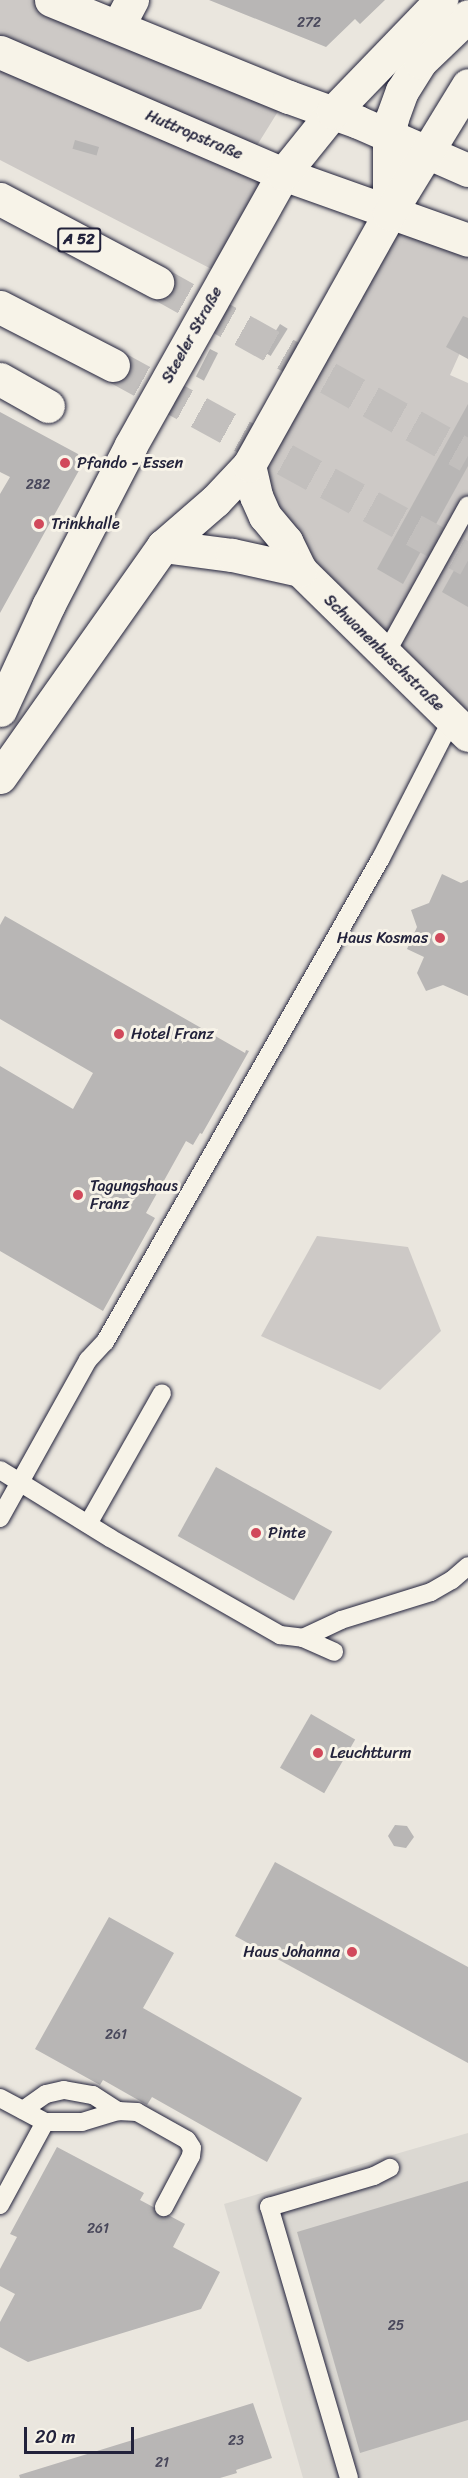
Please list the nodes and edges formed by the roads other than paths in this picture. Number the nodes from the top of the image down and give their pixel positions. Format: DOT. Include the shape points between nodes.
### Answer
graph roads {
  1 [pos="51,0"];
  2 [pos="441,0"];
  3 [pos="125,13"];
  4 [pos="468,16"];
  5 [pos="0,52"];
  6 [pos="468,85"];
  7 [pos="333,112"];
  8 [pos="389,135"];
  9 [pos="426,152"];
  10 [pos="468,170"];
  11 [pos="283,174"];
  12 [pos="0,199"];
  13 [pos="389,214"];
  14 [pos="468,240"];
  15 [pos="157,282"];
  16 [pos="0,307"];
  17 [pos="113,365"];
  18 [pos="0,379"];
  19 [pos="48,405"];
  20 [pos="249,465"];
  21 [pos="468,505"];
  22 [pos="163,546"];
  23 [pos="300,570"];
  24 [pos="385,655"];
  25 [pos="0,710"];
  26 [pos="460,727"];
  27 [pos="0,777"];
  28 [pos="162,1393"];
  29 [pos="0,1470"];
  30 [pos="20,1482"];
  31 [pos="0,1518"];
  32 [pos="88,1524"];
  33 [pos="468,1566"];
  34 [pos="303,1638"];
  35 [pos="334,1652"];
  36 [pos="0,2098"];
  37 [pos="23,2110"];
  38 [pos="118,2111"];
  39 [pos="45,2122"];
  40 [pos="390,2168"];
  41 [pos="0,2205"];
  42 [pos="164,2207"];
  43 [pos="349,2478"];
  1 -- 3 [label="main road"];
  2 -- 7 [label="main road, Steeler Straße"];
  3 -- 7 [label="main road" via="289,97"];
  4 -- 8 [label="main road" via="420,62 402,91"];
  5 -- 11 [label="main road, Huttropstraße"];
  6 -- 9 [label="main road"];
  7 -- 8 [label="main road"];
  7 -- 11 [label="main road, Steeler Straße"];
  8 -- 9 [label="main road"];
  8 -- 13 [label="main road"];
  9 -- 10 [label="main road"];
  9 -- 13 [label="main road"];
  11 -- 13 [label="main road, Huttropstraße"];
  11 -- 25 [label="main road, Steeler Straße" via="131,445 48,606"];
  12 -- 15 [label="main road, A 52"];
  13 -- 14 [label="main road, Huttropstraße"];
  13 -- 20 [label="main road"];
  16 -- 17 [label="main road"];
  18 -- 19 [label="main road"];
  20 -- 22 [label="main road"];
  20 -- 23 [label="main road, Schwanenbuschstraße" via="256,496"];
  21 -- 24 [label="lane"];
  22 -- 23 [label="main road" via="232,555"];
  22 -- 27 [label="main road"];
  23 -- 24 [label="main road, Schwanenbuschstraße"];
  24 -- 26 [label="main road, Schwanenbuschstraße"];
  26 -- 30 [label="lane" via="111,1332 88,1360"];
  28 -- 32 [label="lane"];
  29 -- 30 [label="lane"];
  30 -- 31 [label="lane"];
  30 -- 32 [label="lane"];
  32 -- 34 [label="lane" via="280,1635"];
  33 -- 34 [label="lane" via="431,1592 341,1620"];
  34 -- 35 [label="lane"];
  36 -- 37 [label="lane"];
  37 -- 38 [label="lane" via="46,2094 64,2090 93,2095"];
  37 -- 39 [label="lane"];
  38 -- 39 [label="lane" via="82,2122"];
  38 -- 42 [label="lane" via="137,2112 187,2140 192,2148"];
  39 -- 41 [label="lane"];
  40 -- 43 [label="lane" via="269,2207"];
}
